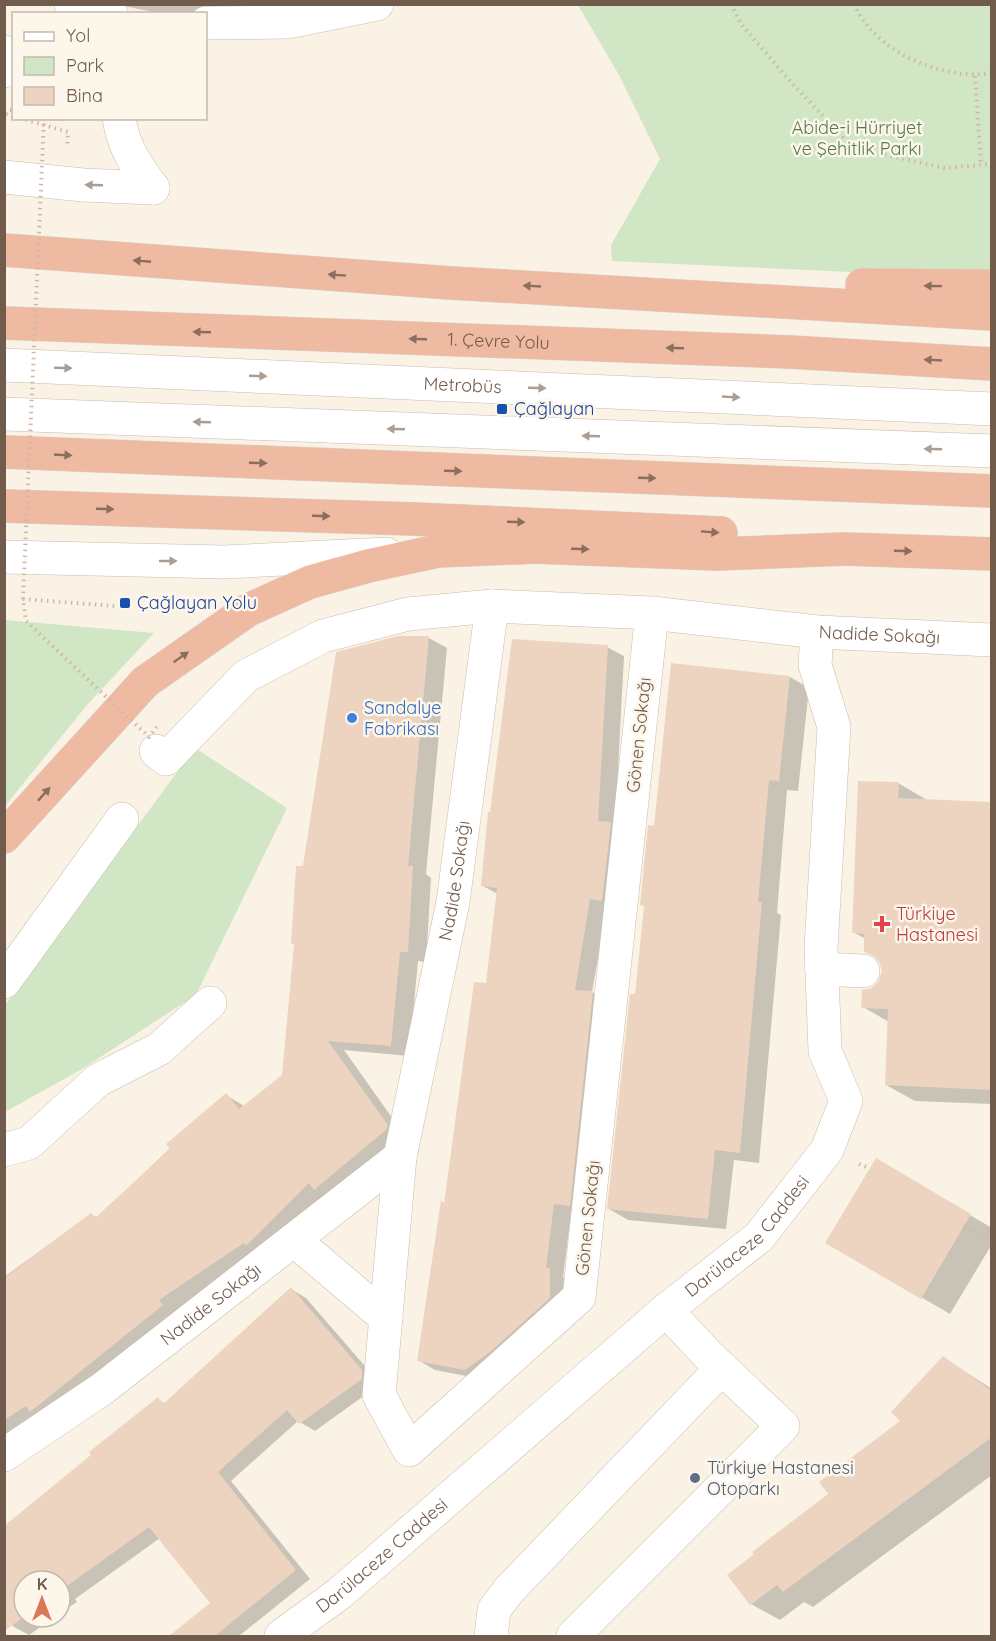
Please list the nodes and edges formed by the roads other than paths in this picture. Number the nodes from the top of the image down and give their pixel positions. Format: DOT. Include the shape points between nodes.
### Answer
graph roads {
  1 [pos="71,4"];
  2 [pos="377,4"];
  3 [pos="103,12"];
  4 [pos="207,23"];
  5 [pos="4,52"];
  6 [pos="4,71"];
  7 [pos="119,120"];
  8 [pos="4,177"];
  9 [pos="9,249"];
  10 [pos="992,286"];
  11 [pos="590,289"];
  12 [pos="992,314"];
  13 [pos="4,323"];
  14 [pos="992,364"];
  15 [pos="4,365"];
  16 [pos="992,409"];
  17 [pos="4,414"];
  18 [pos="992,451"];
  19 [pos="4,452"];
  20 [pos="992,490"];
  21 [pos="4,506"];
  22 [pos="845,549"];
  23 [pos="438,551"];
  24 [pos="992,554"];
  25 [pos="4,557"];
  26 [pos="492,606"];
  27 [pos="652,612"];
  28 [pos="817,632"];
  29 [pos="992,640"];
  30 [pos="157,738"];
  31 [pos="122,819"];
  32 [pos="4,837"];
  33 [pos="822,969"];
  34 [pos="863,970"];
  35 [pos="4,982"];
  36 [pos="210,1003"];
  37 [pos="4,1150"];
  38 [pos="400,1157"];
  39 [pos="294,1240"];
  40 [pos="666,1310"];
  41 [pos="386,1318"];
  42 [pos="722,1368"];
  43 [pos="4,1455"];
  44 [pos="281,1636"];
  45 [pos="491,1636"];
  46 [pos="573,1636"];
  1 -- 3 [label="street"];
  2 -- 4 [label="street" via="288,22"];
  5 -- 6 [label="street"];
  7 -- 8 [label="street, one-way" via="135,166 153,188"];
  11 -- 9 [label="highway, one-way" via="451,283"];
  10 -- 11 [label="highway, one-way" via="665,282"];
  11 -- 12 [label="highway"];
  14 -- 13 [label="highway, 1. Çevre Yolu, one-way" via="790,352"];
  15 -- 16 [label="street, Metrobüs, one-way"];
  18 -- 17 [label="street, one-way"];
  19 -- 20 [label="highway, one-way"];
  21 -- 22 [label="highway, one-way" via="655,528 756,535"];
  23 -- 22 [label="highway, one-way" via="535,547 717,554"];
  22 -- 24 [label="highway, one-way"];
  25 -- 23 [label="street, one-way" via="224,562"];
  32 -- 23 [label="highway, one-way" via="145,682 248,610 310,582"];
  26 -- 27 [label="street, Nadide Sokağı"];
  26 -- 30 [label="street" via="408,614 323,636 246,676 166,759"];
  26 -- 38 [label="street, Nadide Sokağı" via="453,902"];
  27 -- 28 [label="street, Nadide Sokağı"];
  27 -- 41 [label="street, Gönen Sokağı" via="579,1297 409,1450 379,1395"];
  28 -- 29 [label="street, Nadide Sokağı"];
  28 -- 33 [label="street, Darülaceze Caddesi" via="815,665 834,727"];
  31 -- 35 [label="street"];
  33 -- 34 [label="street"];
  33 -- 40 [label="street, Darülaceze Caddesi" via="825,1051 846,1101 827,1150 759,1237"];
  36 -- 37 [label="street" via="159,1049 98,1080 29,1143"];
  38 -- 39 [label="street, Nadide Sokağı"];
  38 -- 41 [label="street, Gönen Sokağı"];
  39 -- 41 [label="street"];
  39 -- 43 [label="street, Nadide Sokağı" via="102,1389"];
  40 -- 42 [label="street"];
  40 -- 44 [label="street, Darülaceze Caddesi" via="340,1593"];
  42 -- 45 [label="street" via="509,1590 494,1611"];
  42 -- 46 [label="street" via="783,1426"];
}
